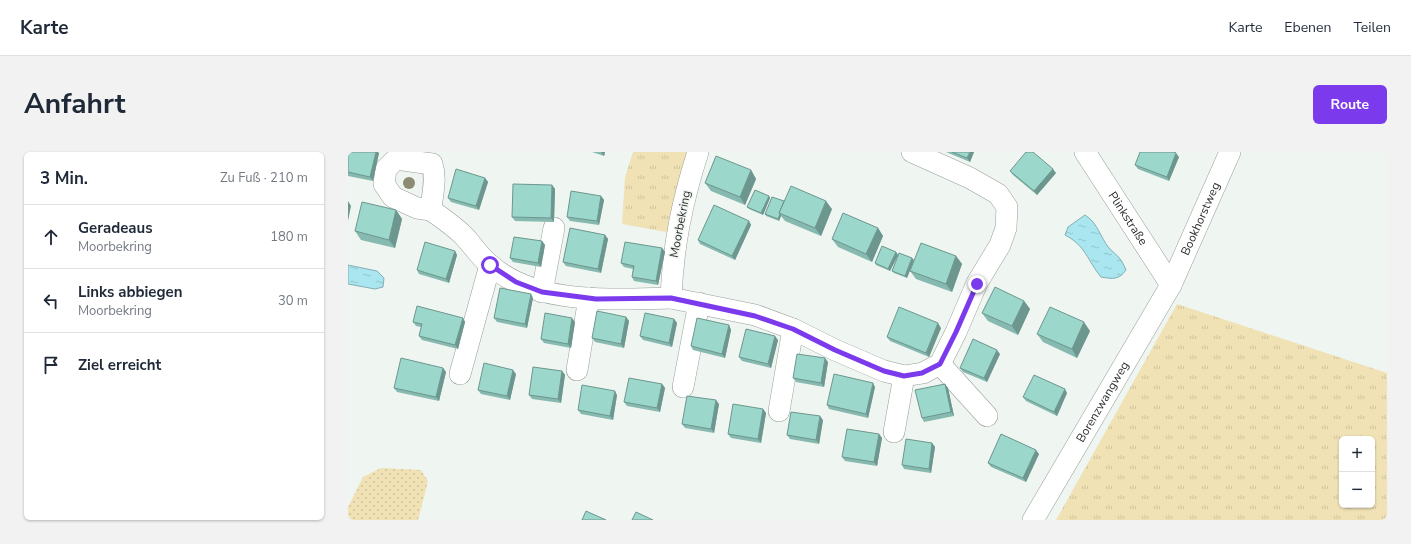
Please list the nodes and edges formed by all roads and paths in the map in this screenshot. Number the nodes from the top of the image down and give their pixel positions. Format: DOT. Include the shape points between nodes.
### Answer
graph roads {
  1 [pos="698,152"];
  2 [pos="1085,152"];
  3 [pos="1230,152"];
  4 [pos="919,153"];
  5 [pos="432,210"];
  6 [pos="554,228"];
  7 [pos="490,265"];
  8 [pos="1171,285"];
  9 [pos="542,292"];
  10 [pos="589,298"];
  11 [pos="671,298"];
  12 [pos="700,304"];
  13 [pos="793,329"];
  14 [pos="940,364"];
  15 [pos="577,370"];
  16 [pos="460,374"];
  17 [pos="904,376"];
  18 [pos="683,387"];
  19 [pos="779,411"];
  20 [pos="987,416"];
  21 [pos="894,432"];
  22 [pos="1033,520"];
  1 -- 11 [label="street, Moorbekring" via="678,225 672,260"];
  2 -- 8 [label="street, Plinkstraße"];
  3 -- 8 [label="street, Bookhorstweg"];
  4 -- 14 [label="street" via="998,194 1007,207 1006,228 1000,246 977,284"];
  5 -- 7 [label="street" via="462,234"];
  6 -- 9 [label="street"];
  7 -- 9 [label="street" via="516,282"];
  7 -- 16 [label="street"];
  8 -- 22 [label="street, Borenzwangweg"];
  9 -- 10 [label="street"];
  10 -- 11 [label="street"];
  10 -- 15 [label="street"];
  11 -- 12 [label="street"];
  12 -- 13 [label="street" via="755,316"];
  12 -- 18 [label="street"];
  13 -- 17 [label="street" via="884,371"];
  13 -- 19 [label="street"];
  14 -- 17 [label="street" via="922,373"];
  14 -- 20 [label="street"];
  17 -- 21 [label="street"];
}
